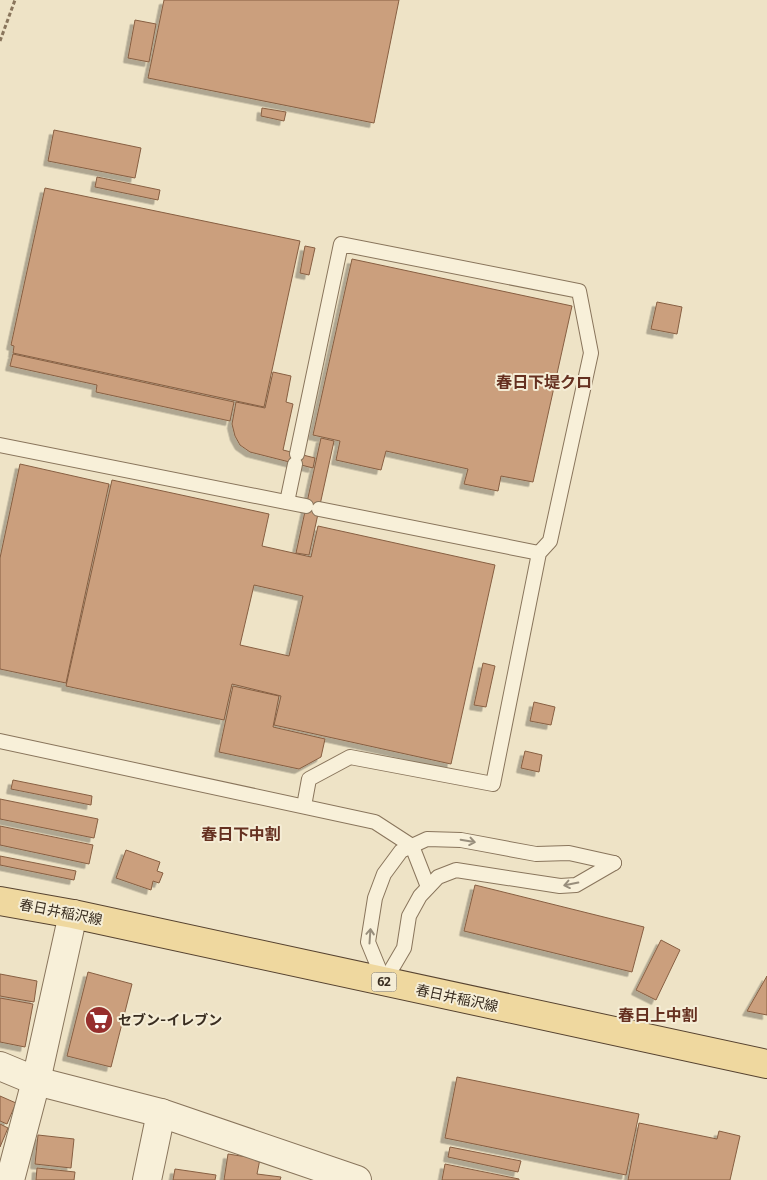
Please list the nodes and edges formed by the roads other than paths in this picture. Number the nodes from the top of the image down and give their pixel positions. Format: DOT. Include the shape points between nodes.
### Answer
graph roads {
  1 [pos="0,445"];
  2 [pos="286,502"];
  3 [pos="539,553"];
  4 [pos="0,741"];
  5 [pos="304,806"];
  6 [pos="412,846"];
  7 [pos="428,887"];
  8 [pos="0,901"];
  9 [pos="73,914"];
  10 [pos="384,982"];
  11 [pos="767,1064"];
  12 [pos="0,1066"];
  13 [pos="36,1081"];
  14 [pos="161,1113"];
  15 [pos="294,1169"];
  16 [pos="10,1180"];
  17 [pos="147,1180"];
  18 [pos="357,1180"];
  1 -- 2 [label="lane"];
  2 -- 3 [label="lane"];
  2 -- 3 [label="lane" via="342,244 579,291 591,353 550,541"];
  3 -- 5 [label="lane" via="493,784 350,757 309,779"];
  4 -- 5 [label="lane"];
  5 -- 6 [label="lane" via="375,822"];
  6 -- 7 [label="lane"];
  6 -- 7 [label="lane, one-way" via="427,839 460,840 536,854 569,853 614,863 576,885 560,886 456,870 438,877"];
  10 -- 6 [label="lane, one-way" via="368,942 375,898 384,874 401,851"];
  7 -- 10 [label="lane" via="409,916 404,948"];
  8 -- 9 [label="main road, 春日井稲沢線 / 62"];
  9 -- 10 [label="main road, 春日井稲沢線 / 62"];
  9 -- 13 [label="street"];
  10 -- 11 [label="main road, 春日井稲沢線 / 62"];
  12 -- 13 [label="street"];
  13 -- 14 [label="street"];
  13 -- 16 [label="street"];
  14 -- 15 [label="street"];
  14 -- 17 [label="street"];
  15 -- 18 [label="street"];
}
